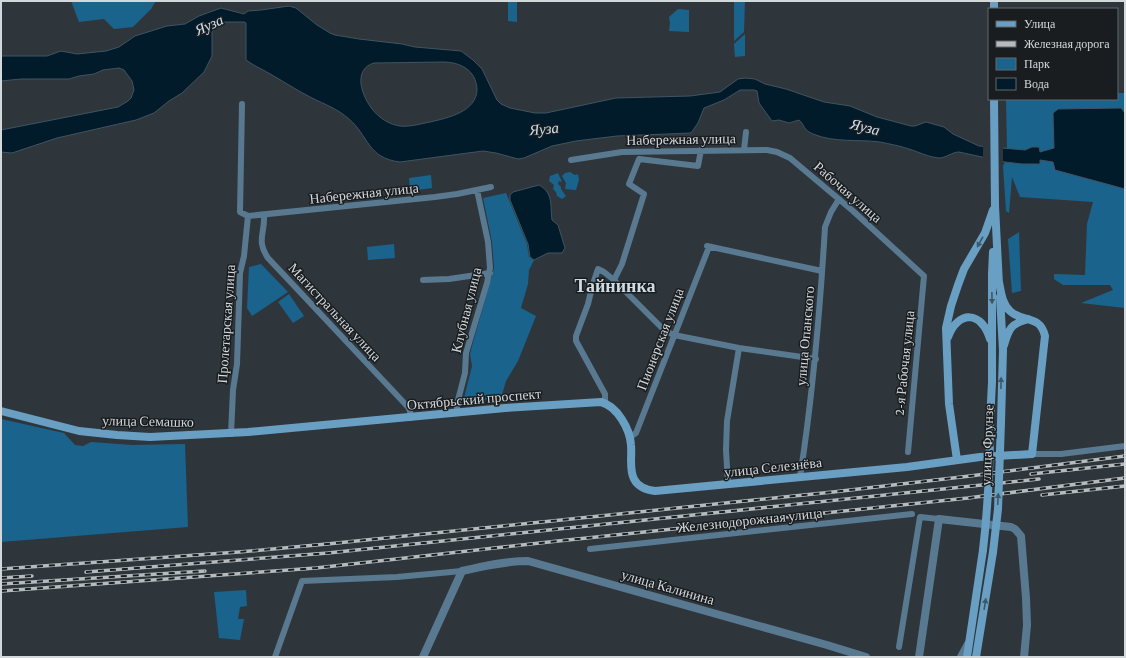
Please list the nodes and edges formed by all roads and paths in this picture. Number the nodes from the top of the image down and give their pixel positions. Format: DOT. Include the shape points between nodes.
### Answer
graph roads {
  1 [pos="994,100"];
  2 [pos="242,104"];
  3 [pos="746,132"];
  4 [pos="701,150"];
  5 [pos="744,150"];
  6 [pos="571,160"];
  7 [pos="491,187"];
  8 [pos="478,190"];
  9 [pos="839,199"];
  10 [pos="995,206"];
  11 [pos="248,216"];
  12 [pos="264,216"];
  13 [pos="996,231"];
  14 [pos="822,271"];
  15 [pos="490,273"];
  16 [pos="924,276"];
  17 [pos="423,280"];
  18 [pos="614,280"];
  19 [pos="999,282"];
  20 [pos="1029,319"];
  21 [pos="674,335"];
  22 [pos="947,340"];
  23 [pos="739,348"];
  24 [pos="993,349"];
  25 [pos="1003,350"];
  26 [pos="816,358"];
  27 [pos="605,403"];
  28 [pos="1,411"];
  29 [pos="456,413"];
  30 [pos="411,418"];
  31 [pos="248,432"];
  32 [pos="231,434"];
  33 [pos="630,437"];
  34 [pos="1125,446"];
  35 [pos="908,452"];
  36 [pos="1032,454"];
  37 [pos="957,460"];
  38 [pos="800,477"];
  39 [pos="728,484"];
  40 [pos="912,514"];
  41 [pos="939,519"];
  42 [pos="590,549"];
  43 [pos="462,571"];
  44 [pos="970,640"];
  45 [pos="979,642"];
  46 [pos="899,647"];
  47 [pos="854,656"];
  48 [pos="275,657"];
  49 [pos="423,657"];
  50 [pos="866,657"];
  51 [pos="919,657"];
  52 [pos="961,657"];
  53 [pos="967,657"];
  54 [pos="976,657"];
  55 [pos="979,657"];
  56 [pos="1024,657"];
  1 -- 10 [label="main road, улица Фрунзе"];
  2 -- 11 [label="street, Набережная улица" via="240,212"];
  3 -- 5 [label="street"];
  4 -- 5 [label="street, Набережная улица"];
  4 -- 6 [label="street, Набережная улица" via="622,152"];
  4 -- 18 [label="street" via="698,166 639,159 629,184 644,194 622,264"];
  5 -- 9 [label="street, Рабочая улица" via="767,150 785,155"];
  7 -- 8 [label="street, Набережная улица"];
  8 -- 12 [label="street, Набережная улица"];
  8 -- 15 [label="street, Клубная улица" via="488,242"];
  9 -- 14 [label="street, улица Опанского" via="825,227"];
  9 -- 16 [label="street, Рабочая улица"];
  10 -- 13 [label="main road, улица Фрунзе"];
  10 -- 22 [label="main road, one-way" via="985,233 964,269 958,285 946,328"];
  11 -- 12 [label="street, Набережная улица"];
  11 -- 32 [label="street, Пролетарская улица" via="240,273 237,364"];
  12 -- 30 [label="street, Магистральная улица" via="261,241 268,258 408,407"];
  13 -- 19 [label="main road, улица Фрунзе"];
  13 -- 24 [label="main road, улица Фрунзе, one-way" via="992,274"];
  14 -- 21 [label="street, Пионерская улица" via="707,246"];
  14 -- 26 [label="street, улица Опанского"];
  15 -- 17 [label="street"];
  15 -- 29 [label="street, Клубная улица" via="466,353 465,373"];
  16 -- 35 [label="street, 2-я Рабочая улица"];
  18 -- 21 [label="street" via="665,330"];
  18 -- 27 [label="street" via="598,269 576,338 605,394"];
  19 -- 20 [label="main road" via="1009,311"];
  19 -- 25 [label="main road, улица Фрунзе"];
  20 -- 25 [label="main road" via="1011,327"];
  20 -- 36 [label="main road" via="1040,325 1045,336"];
  21 -- 23 [label="street"];
  21 -- 33 [label="street, Пионерская улица" via="636,433"];
  22 -- 24 [label="main road" via="957,321 974,318 987,328"];
  22 -- 37 [label="main road" via="949,404"];
  23 -- 26 [label="street"];
  23 -- 39 [label="street" via="727,421"];
  24 -- 44 [label="main road, улица Фрунзе, bridge" via="990,476 983,550"];
  45 -- 25 [label="main road, улица Фрунзе, one-way, bridge" via="998,509"];
  26 -- 38 [label="street, улица Опанского"];
  27 -- 29 [label="main road, Октябрьский проспект" via="582,402"];
  27 -- 33 [label="main road" via="616,411"];
  28 -- 32 [label="main road, улица Семашко" via="79,430 114,435 150,437"];
  29 -- 30 [label="main road, Октябрьский проспект"];
  30 -- 31 [label="main road, Октябрьский проспект"];
  31 -- 32 [label="main road, улица Семашко"];
  33 -- 39 [label="main road, улица Селезнёва" via="632,474 642,488 661,491"];
  34 -- 36 [label="street" via="1061,454"];
  36 -- 37 [label="main road, улица Селезнёва"];
  37 -- 38 [label="main road, улица Селезнёва"];
  38 -- 39 [label="main road, улица Селезнёва"];
  40 -- 42 [label="street, Железнодорожная улица"];
  41 -- 46 [label="street" via="920,517"];
  41 -- 51 [label="street"];
  41 -- 56 [label="street" via="1011,527 1021,536 1027,625"];
  43 -- 47 [label="street, улица Калинина" via="528,561 827,645"];
  43 -- 48 [label="street" via="302,581"];
  43 -- 49 [label="street"];
  44 -- 52 [label="street"];
  44 -- 53 [label="main road, улица Фрунзе"];
  45 -- 54 [label="main road, улица Фрунзе"];
  45 -- 55 [label="street"];
  47 -- 50 [label="street, улица Калинина"];
}
